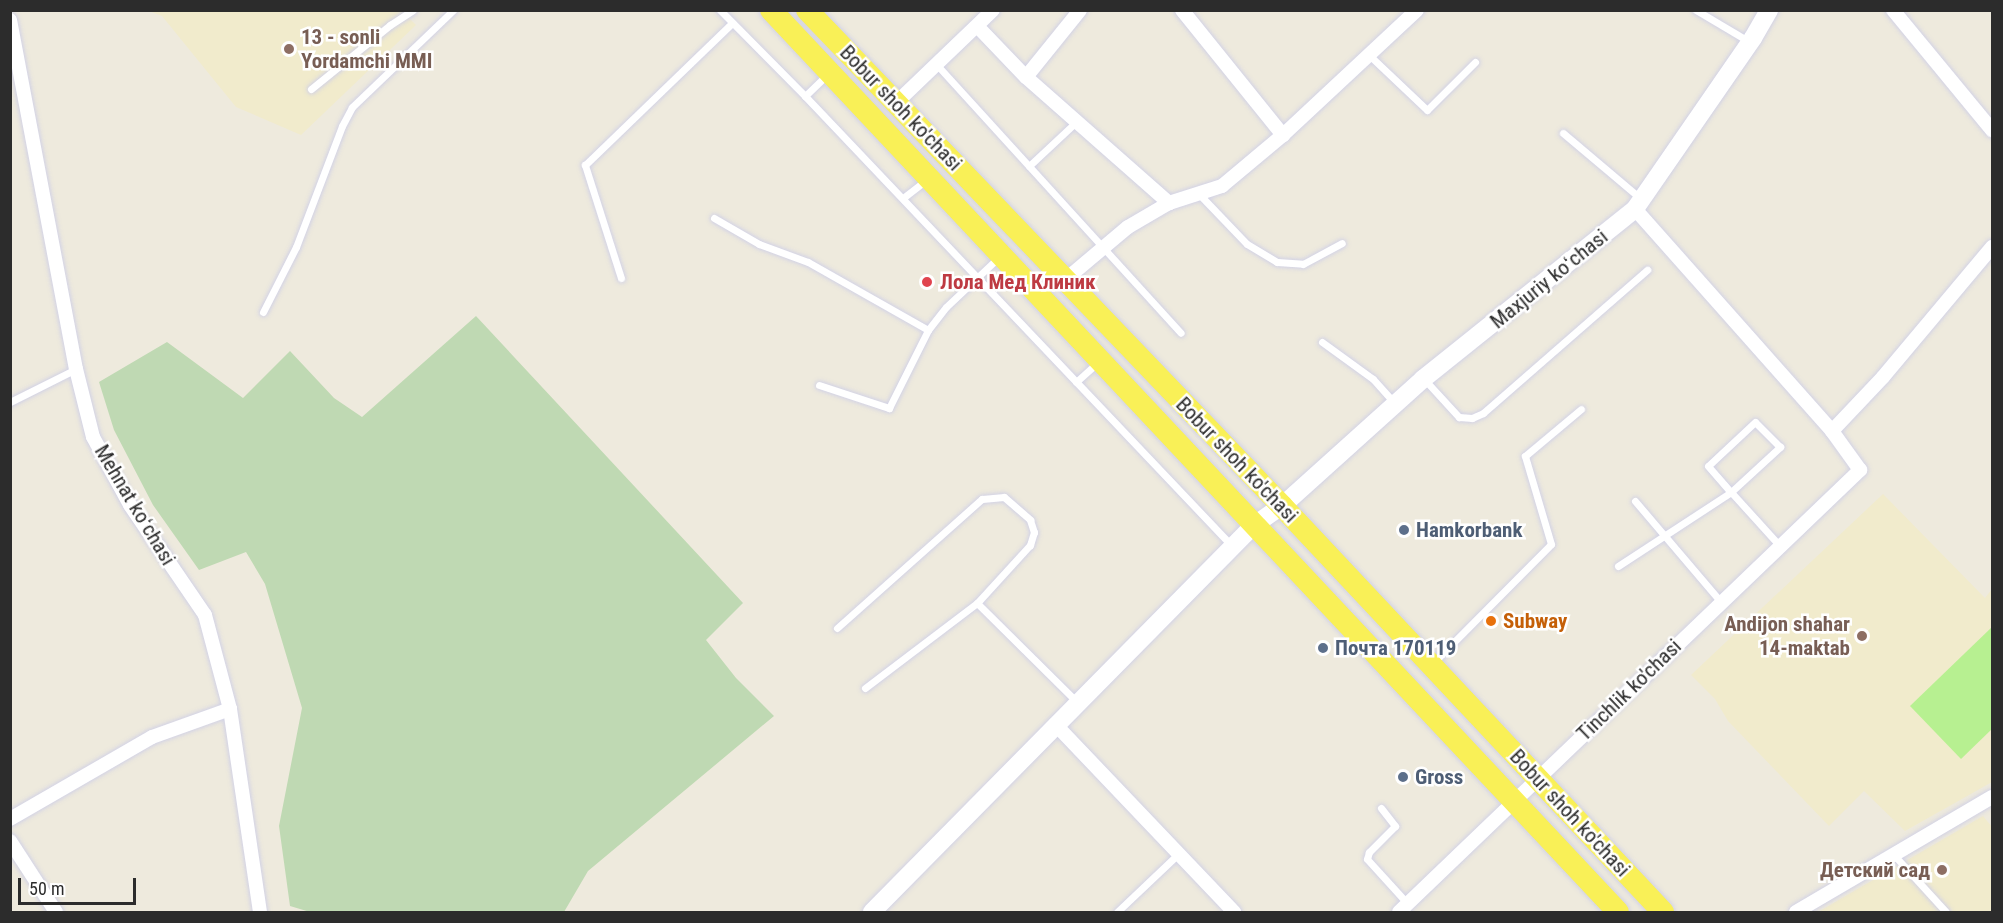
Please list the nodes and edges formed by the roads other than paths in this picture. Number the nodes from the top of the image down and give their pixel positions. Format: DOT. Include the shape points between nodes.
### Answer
graph roads {
  1 [pos="413,10"];
  2 [pos="453,10"];
  3 [pos="720,10"];
  4 [pos="771,10"];
  5 [pos="807,10"];
  6 [pos="993,10"];
  7 [pos="1080,10"];
  8 [pos="1182,10"];
  9 [pos="1416,10"];
  10 [pos="1696,10"];
  11 [pos="1769,10"];
  12 [pos="1893,10"];
  13 [pos="10,20"];
  14 [pos="732,23"];
  15 [pos="978,27"];
  16 [pos="1750,42"];
  17 [pos="1369,55"];
  18 [pos="1475,62"];
  19 [pos="937,65"];
  20 [pos="830,72"];
  21 [pos="1026,77"];
  22 [pos="311,90"];
  23 [pos="805,96"];
  24 [pos="896,103"];
  25 [pos="1076,122"];
  26 [pos="1992,130"];
  27 [pos="1563,133"];
  28 [pos="1283,135"];
  29 [pos="1029,166"];
  30 [pos="929,178"];
  31 [pos="1199,194"];
  32 [pos="903,198"];
  33 [pos="1169,203"];
  34 [pos="1639,205"];
  35 [pos="714,218"];
  36 [pos="1342,243"];
  37 [pos="1992,247"];
  38 [pos="1103,248"];
  39 [pos="1001,255"];
  40 [pos="1647,270"];
  41 [pos="621,278"];
  42 [pos="976,278"];
  43 [pos="1065,280"];
  44 [pos="263,312"];
  45 [pos="928,330"];
  46 [pos="1181,333"];
  47 [pos="1322,342"];
  48 [pos="1099,361"];
  49 [pos="76,369"];
  50 [pos="1424,379"];
  51 [pos="1076,382"];
  52 [pos="819,386"];
  53 [pos="10,402"];
  54 [pos="1396,404"];
  55 [pos="1581,409"];
  56 [pos="1832,431"];
  57 [pos="1731,492"];
  58 [pos="1635,501"];
  59 [pos="1282,507"];
  60 [pos="1253,526"];
  61 [pos="1664,535"];
  62 [pos="1232,546"];
  63 [pos="1780,546"];
  64 [pos="1618,566"];
  65 [pos="1721,602"];
  66 [pos="977,603"];
  67 [pos="837,628"];
  68 [pos="1431,665"];
  69 [pos="865,688"];
  70 [pos="1077,702"];
  71 [pos="230,709"];
  72 [pos="1056,724"];
  73 [pos="1537,778"];
  74 [pos="1992,798"];
  75 [pos="1514,803"];
  76 [pos="1381,808"];
  77 [pos="10,819"];
  78 [pos="10,841"];
  79 [pos="1177,855"];
  80 [pos="1894,855"];
  81 [pos="1404,908"];
  82 [pos="56,912"];
  83 [pos="260,912"];
  84 [pos="872,912"];
  85 [pos="1117,912"];
  86 [pos="1234,912"];
  87 [pos="1618,912"];
  88 [pos="1663,912"];
  89 [pos="1796,912"];
  90 [pos="1946,912"];
  1 -- 22 [label="lane"];
  2 -- 44 [label="lane" via="352,107 296,246"];
  3 -- 14 [label="lane"];
  4 -- 20 [label="main road, Bobur shoh ko'chasi"];
  5 -- 24 [label="main road, Bobur shoh ko'chasi"];
  6 -- 15 [label="street"];
  7 -- 21 [label="street"];
  8 -- 28 [label="street"];
  9 -- 17 [label="street"];
  10 -- 16 [label="lane"];
  11 -- 16 [label="street, Maxjuriy koʻchasi"];
  12 -- 26 [label="street"];
  13 -- 49 [label="street, Mehnat koʻchasi"];
  14 -- 23 [label="lane"];
  14 -- 41 [label="lane" via="585,165"];
  15 -- 19 [label="street"];
  15 -- 21 [label="street"];
  16 -- 34 [label="street, Maxjuriy koʻchasi"];
  17 -- 18 [label="lane" via="1427,111"];
  17 -- 28 [label="street"];
  19 -- 24 [label="street"];
  19 -- 29 [label="lane"];
  20 -- 23 [label="lane"];
  20 -- 30 [label="main road, Bobur shoh ko'chasi"];
  21 -- 25 [label="street"];
  23 -- 32 [label="lane"];
  24 -- 43 [label="main road, Bobur shoh ko'chasi"];
  25 -- 29 [label="lane"];
  25 -- 33 [label="street"];
  27 -- 34 [label="lane"];
  28 -- 31 [label="street" via="1222,186"];
  29 -- 38 [label="lane"];
  30 -- 32 [label="lane"];
  30 -- 39 [label="main road, Bobur shoh ko'chasi"];
  31 -- 33 [label="street"];
  31 -- 36 [label="lane" via="1247,244 1277,262 1303,264"];
  32 -- 42 [label="lane"];
  33 -- 38 [label="street" via="1128,227"];
  34 -- 50 [label="street, Maxjuriy koʻchasi"];
  34 -- 56 [label="street"];
  35 -- 45 [label="lane" via="759,244 808,262"];
  37 -- 56 [label="street" via="1883,377"];
  38 -- 43 [label="street"];
  38 -- 46 [label="lane"];
  39 -- 42 [label="lane"];
  39 -- 48 [label="main road, Bobur shoh ko'chasi"];
  40 -- 50 [label="lane" via="1483,413 1472,418 1459,417"];
  42 -- 45 [label="lane"];
  42 -- 51 [label="lane"];
  43 -- 59 [label="main road, Bobur shoh ko'chasi"];
  45 -- 52 [label="lane" via="889,408"];
  47 -- 54 [label="lane" via="1372,379"];
  48 -- 51 [label="lane"];
  48 -- 60 [label="main road, Bobur shoh ko'chasi"];
  49 -- 53 [label="lane"];
  49 -- 71 [label="street, Mehnat koʻchasi" via="93,437 130,505 205,615"];
  50 -- 54 [label="street, Maxjuriy koʻchasi"];
  51 -- 62 [label="lane"];
  54 -- 59 [label="street, Maxjuriy koʻchasi"];
  55 -- 68 [label="lane" via="1525,456 1551,544"];
  56 -- 63 [label="street, Tinchlik ko'chasi" via="1860,470"];
  57 -- 57 [label="lane" via="1780,447 1755,422 1708,466"];
  57 -- 61 [label="lane"];
  57 -- 63 [label="lane"];
  58 -- 61 [label="lane"];
  59 -- 60 [label="street, Maxjuriy koʻchasi"];
  59 -- 68 [label="main road, Bobur shoh ko'chasi"];
  60 -- 62 [label="street, Maxjuriy koʻchasi"];
  60 -- 75 [label="main road, Bobur shoh ko'chasi"];
  61 -- 64 [label="lane"];
  61 -- 65 [label="lane"];
  62 -- 70 [label="street, Maxjuriy koʻchasi"];
  63 -- 65 [label="street, Tinchlik ko'chasi"];
  65 -- 73 [label="street, Tinchlik ko'chasi"];
  66 -- 67 [label="lane" via="1030,545 1034,532 1030,520 1004,496 982,499"];
  66 -- 69 [label="lane"];
  66 -- 70 [label="lane"];
  68 -- 73 [label="main road, Bobur shoh ko'chasi"];
  70 -- 72 [label="street, Maxjuriy koʻchasi"];
  71 -- 77 [label="street" via="152,737"];
  71 -- 83 [label="street, Mehnat koʻchasi"];
  72 -- 79 [label="street"];
  72 -- 84 [label="street, Maxjuriy koʻchasi"];
  73 -- 75 [label="street, Tinchlik ko'chasi"];
  73 -- 88 [label="main road, Bobur shoh ko'chasi"];
  74 -- 80 [label="street"];
  75 -- 81 [label="street, Tinchlik ko'chasi"];
  75 -- 87 [label="main road, Bobur shoh ko'chasi"];
  76 -- 81 [label="lane" via="1395,826 1369,852 1367,859"];
  78 -- 82 [label="street"];
  79 -- 85 [label="lane"];
  79 -- 86 [label="street"];
  80 -- 89 [label="street"];
  80 -- 90 [label="lane"];
}
